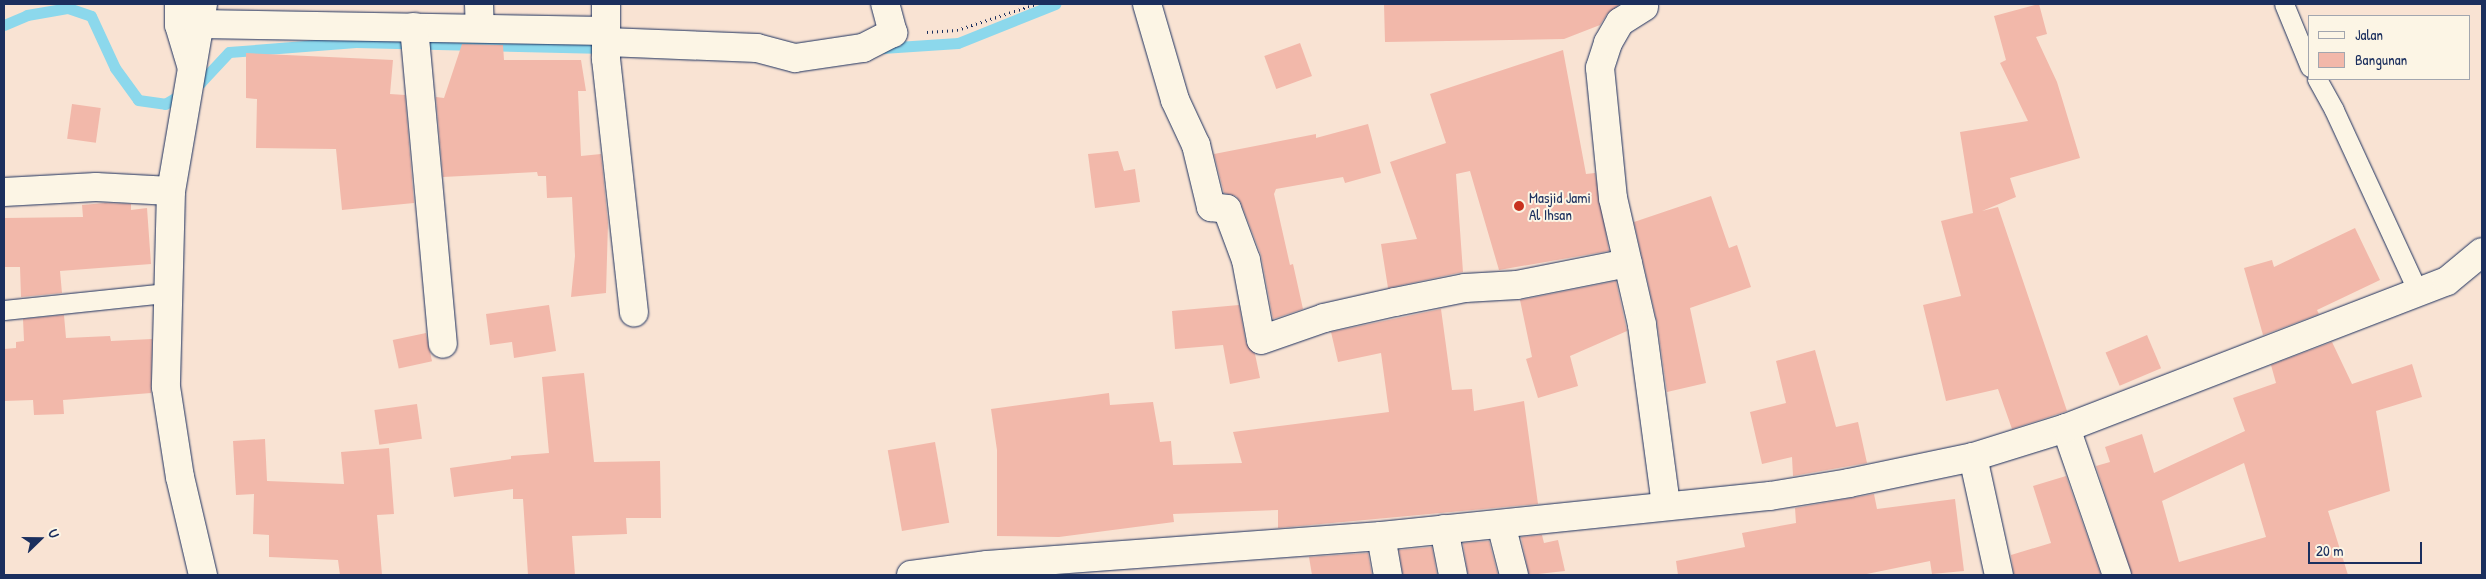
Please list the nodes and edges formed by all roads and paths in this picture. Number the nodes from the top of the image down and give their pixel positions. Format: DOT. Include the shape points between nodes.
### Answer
graph roads {
  1 [pos="179,4"];
  2 [pos="606,4"];
  3 [pos="885,4"];
  4 [pos="1036,4"];
  5 [pos="1148,4"];
  6 [pos="2284,4"];
  7 [pos="1644,6"];
  8 [pos="202,14"];
  9 [pos="479,15"];
  10 [pos="414,27"];
  11 [pos="894,33"];
  12 [pos="606,36"];
  13 [pos="2308,62"];
  14 [pos="193,74"];
  15 [pos="2317,80"];
  16 [pos="171,190"];
  17 [pos="4,192"];
  18 [pos="2482,252"];
  19 [pos="1628,263"];
  20 [pos="2418,292"];
  21 [pos="167,293"];
  22 [pos="4,310"];
  23 [pos="634,312"];
  24 [pos="443,344"];
  25 [pos="2066,428"];
  26 [pos="1974,457"];
  27 [pos="1666,505"];
  28 [pos="1501,524"];
  29 [pos="1444,529"];
  30 [pos="1381,536"];
  31 [pos="204,575"];
  32 [pos="911,575"];
  33 [pos="1388,575"];
  34 [pos="1453,575"];
  35 [pos="1514,575"];
  36 [pos="1999,575"];
  37 [pos="2117,575"];
  1 -- 14 [label="street" via="178,25"];
  2 -- 12 [label="street"];
  3 -- 11 [label="street"];
  4 -- 11 [label="path" via="957,30"];
  5 -- 19 [label="street" via="1174,100 1196,145 1211,207 1227,209 1246,260 1261,340 1324,318 1395,302 1464,288 1517,285"];
  6 -- 13 [label="lane"];
  7 -- 19 [label="street" via="1620,22 1608,43 1600,68 1613,198"];
  8 -- 10 [label="street"];
  8 -- 14 [label="street"];
  9 -- 10 [label="street"];
  9 -- 12 [label="street"];
  10 -- 24 [label="street"];
  11 -- 12 [label="street" via="863,48 795,58 757,48"];
  12 -- 23 [label="street"];
  14 -- 16 [label="street"];
  15 -- 20 [label="lane" via="2334,110"];
  16 -- 17 [label="street" via="96,187"];
  16 -- 21 [label="street"];
  18 -- 20 [label="street" via="2447,281"];
  19 -- 27 [label="street" via="1642,325"];
  20 -- 25 [label="street"];
  21 -- 22 [label="lane"];
  21 -- 31 [label="street" via="166,388 180,477"];
  25 -- 26 [label="street"];
  25 -- 37 [label="street"];
  26 -- 27 [label="street" via="1770,496"];
  26 -- 36 [label="street"];
  27 -- 28 [label="street"];
  28 -- 29 [label="street"];
  28 -- 35 [label="street"];
  29 -- 30 [label="street"];
  29 -- 34 [label="street"];
  30 -- 32 [label="street" via="987,565"];
  30 -- 33 [label="street"];
}
